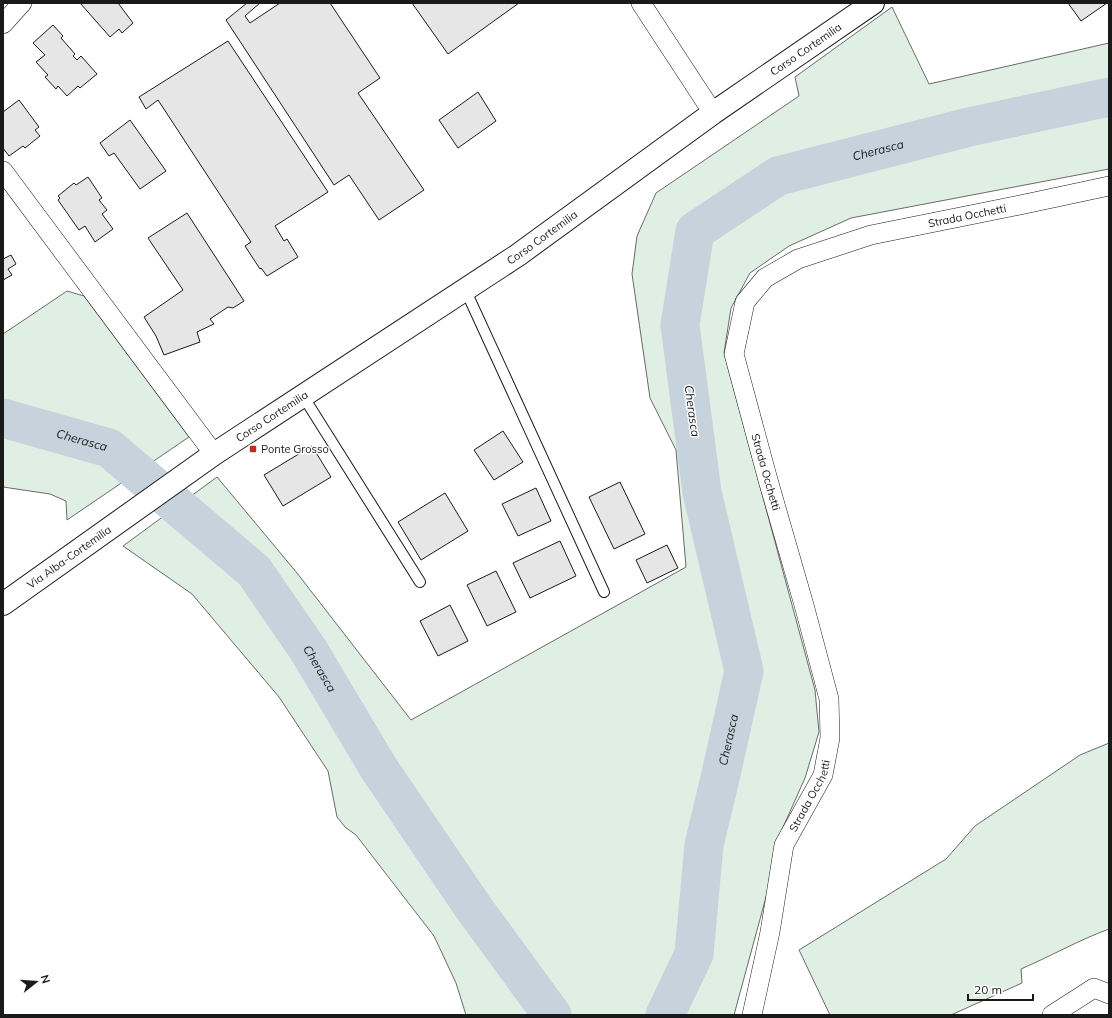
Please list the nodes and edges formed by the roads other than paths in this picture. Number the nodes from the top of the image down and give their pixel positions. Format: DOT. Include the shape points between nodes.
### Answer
graph roads {
  1 [pos="22,3"];
  2 [pos="641,3"];
  3 [pos="864,6"];
  4 [pos="3,24"];
  5 [pos="713,113"];
  6 [pos="3,171"];
  7 [pos="1109,186"];
  8 [pos="465,290"];
  9 [pos="303,396"];
  10 [pos="209,457"];
  11 [pos="136,509"];
  12 [pos="420,582"];
  13 [pos="604,592"];
  14 [pos="3,604"];
  15 [pos="1109,994"];
  16 [pos="752,1015"];
  17 [pos="1052,1015"];
  1 -- 4 [label="street"];
  2 -- 5 [label="street"];
  3 -- 5 [label="main road, Corso Cortemilia"];
  5 -- 8 [label="main road, Corso Cortemilia" via="518,255"];
  6 -- 10 [label="street"];
  7 -- 16 [label="street, Strada Occhetti" via="871,235 798,259 766,278 745,302 734,354 829,699 830,738 823,775 784,845 770,932"];
  8 -- 9 [label="main road, Corso Cortemilia"];
  8 -- 13 [label="lane"];
  9 -- 10 [label="main road, Corso Cortemilia"];
  9 -- 12 [label="lane"];
  10 -- 11 [label="main road, Corso Cortemilia"];
  11 -- 14 [label="main road, Via Alba-Cortemilia"];
  15 -- 17 [label="street" via="1094,988"];
}
